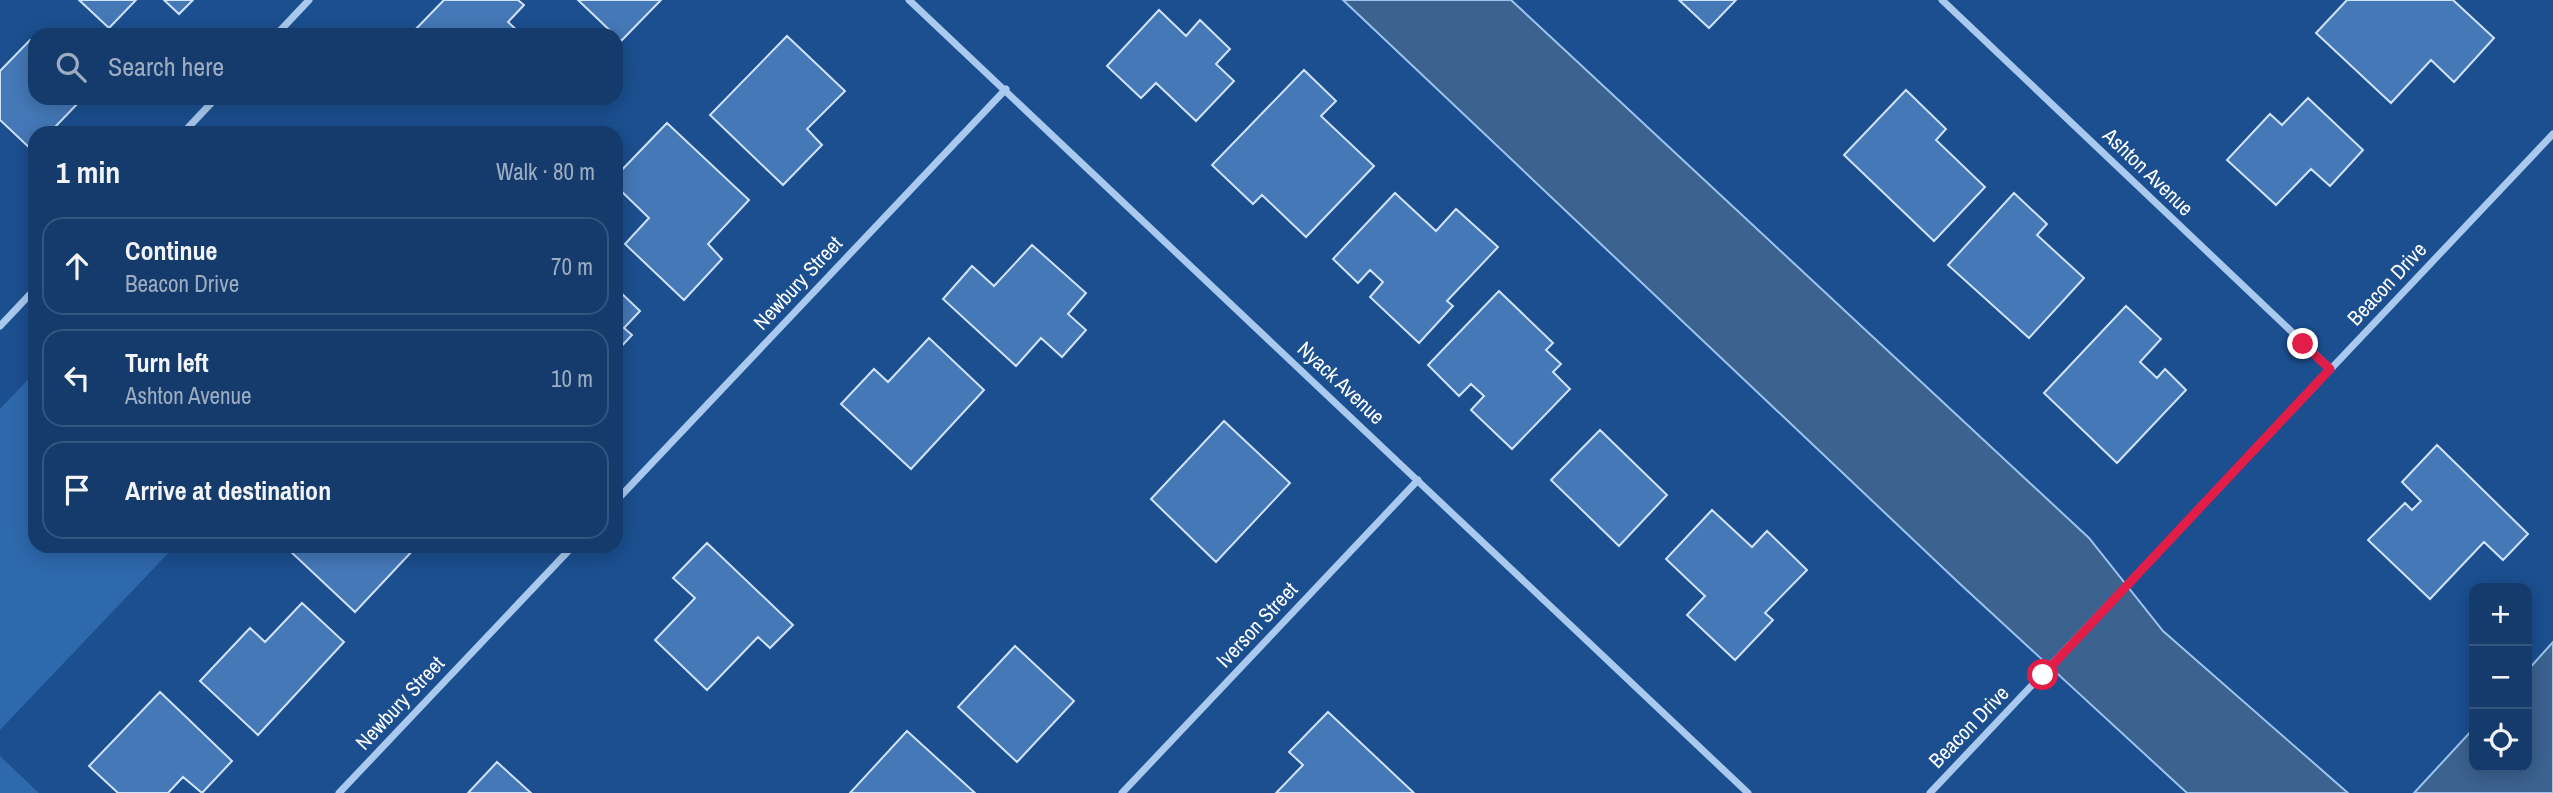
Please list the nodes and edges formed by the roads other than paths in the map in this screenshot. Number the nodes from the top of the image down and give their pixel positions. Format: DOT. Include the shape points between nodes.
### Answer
graph roads {
  1 [pos="309,0"];
  2 [pos="909,0"];
  3 [pos="1942,0"];
  4 [pos="283,28"];
  5 [pos="1006,89"];
  6 [pos="209,105"];
  7 [pos="190,126"];
  8 [pos="2553,134"];
  9 [pos="28,296"];
  10 [pos="0,326"];
  11 [pos="2330,369"];
  12 [pos="1418,480"];
  13 [pos="623,493"];
  14 [pos="566,553"];
  15 [pos="338,793"];
  16 [pos="1122,793"];
  17 [pos="1748,793"];
  18 [pos="1930,793"];
  1 -- 4 [label="street"];
  2 -- 5 [label="street, Nyack Avenue"];
  3 -- 11 [label="street, Ashton Avenue"];
  5 -- 12 [label="street, Nyack Avenue"];
  5 -- 13 [label="street, Newbury Street"];
  6 -- 7 [label="street"];
  8 -- 11 [label="street, Beacon Drive"];
  9 -- 10 [label="street"];
  11 -- 18 [label="street, Beacon Drive"];
  12 -- 16 [label="street, Iverson Street"];
  12 -- 17 [label="street, Nyack Avenue"];
  14 -- 15 [label="street, Newbury Street"];
}
